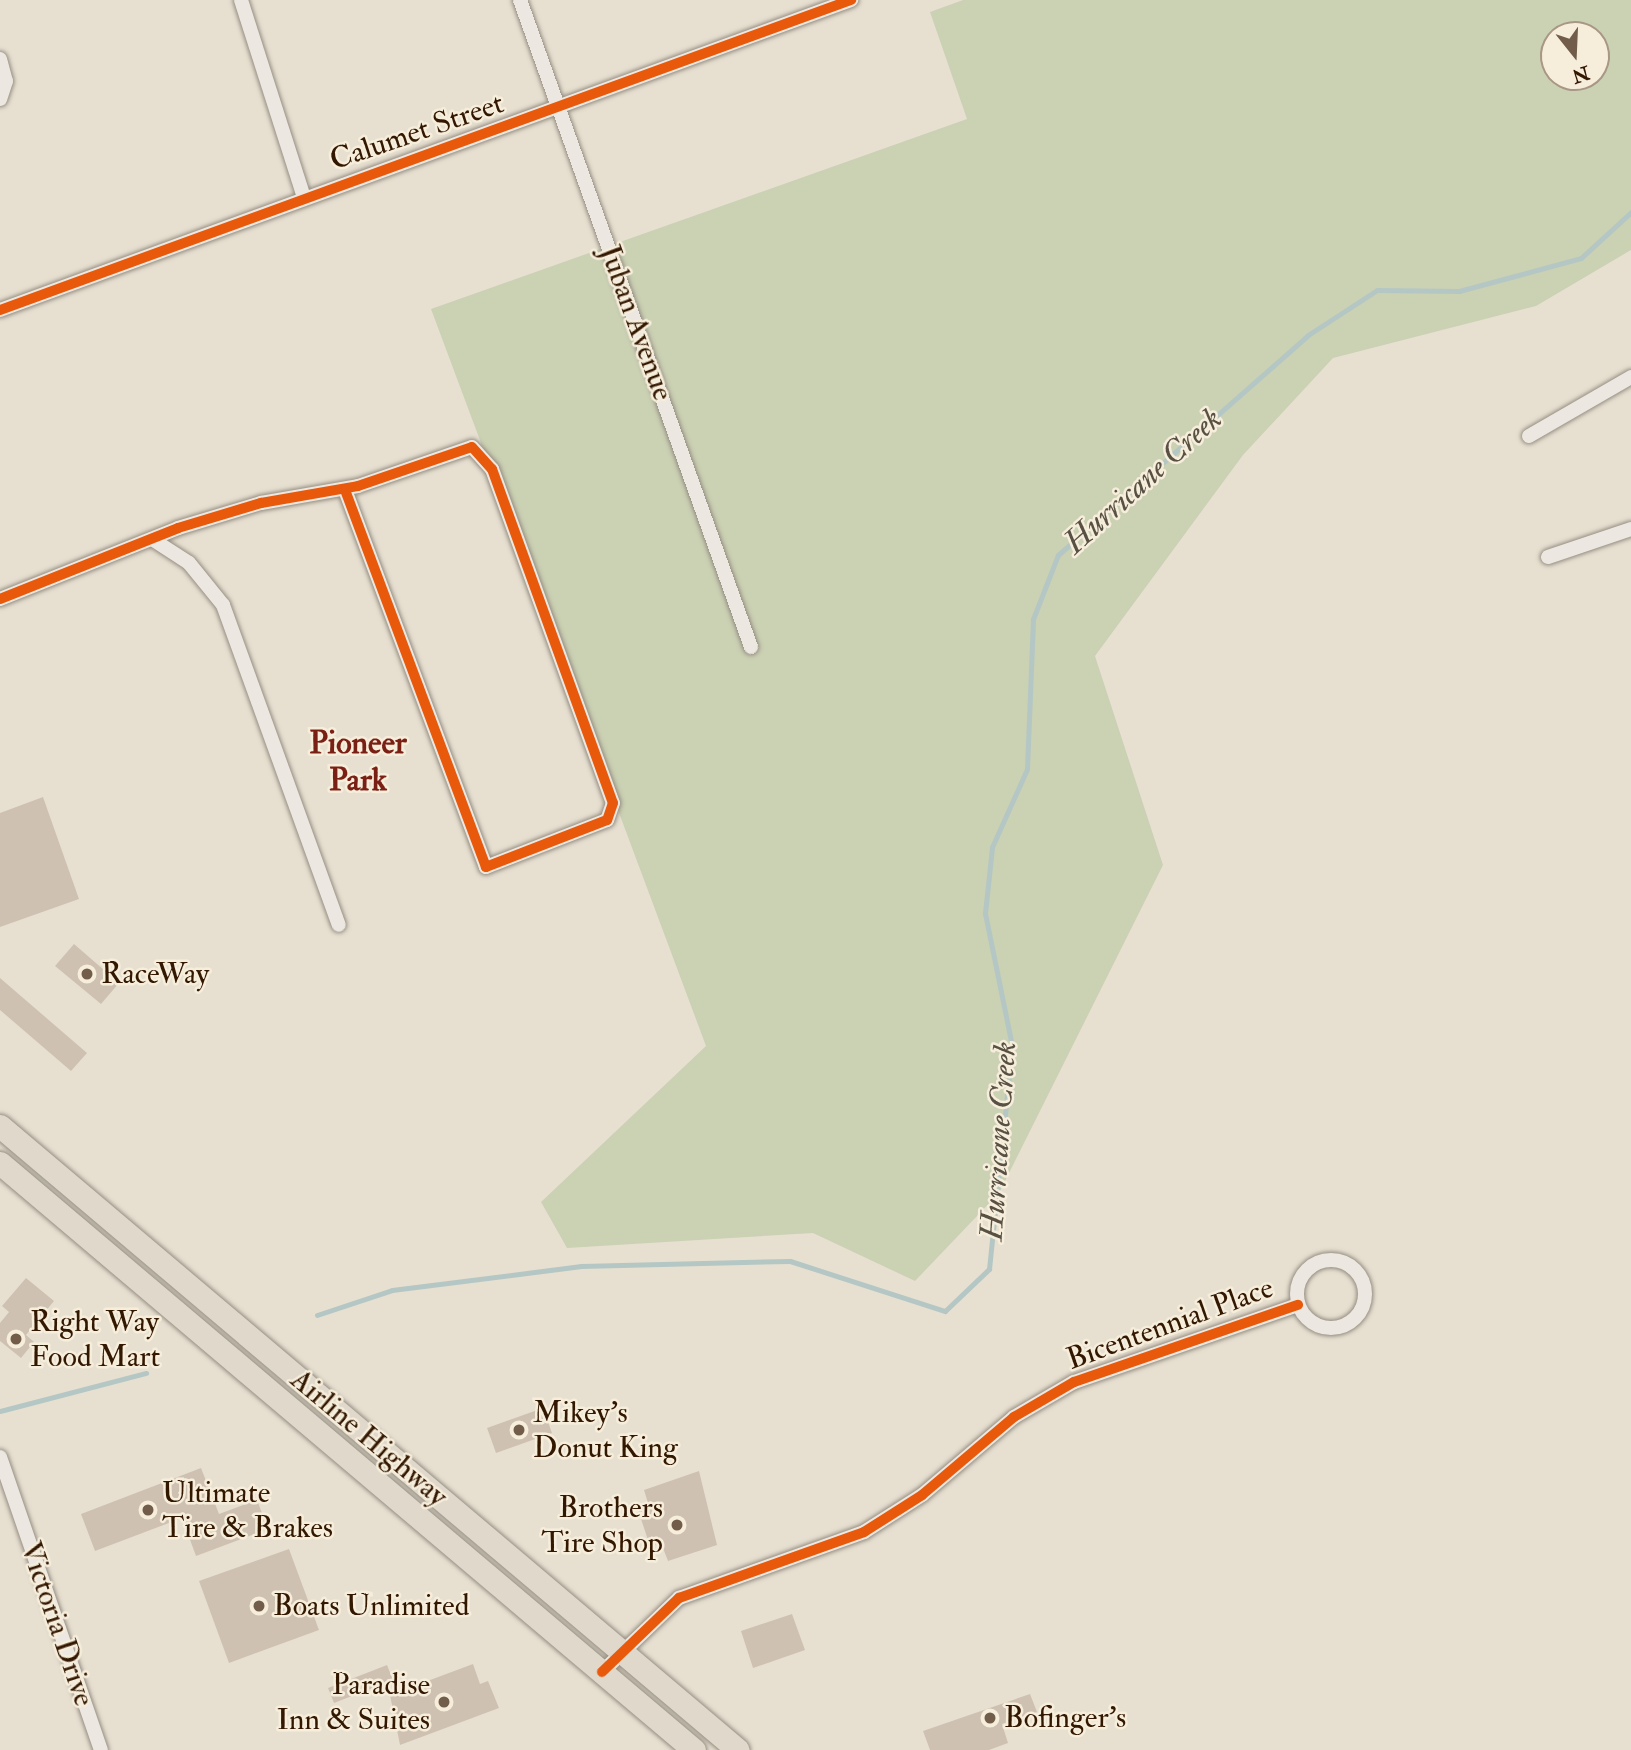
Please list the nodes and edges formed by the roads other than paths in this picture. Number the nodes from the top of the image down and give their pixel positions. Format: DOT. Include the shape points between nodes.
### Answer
graph roads {
  1 [pos="241,0"];
  2 [pos="520,0"];
  3 [pos="851,0"];
  4 [pos="809,6"];
  5 [pos="0,59"];
  6 [pos="0,99"];
  7 [pos="559,108"];
  8 [pos="304,198"];
  9 [pos="0,310"];
  10 [pos="1631,377"];
  11 [pos="1529,436"];
  12 [pos="345,489"];
  13 [pos="1631,528"];
  14 [pos="152,539"];
  15 [pos="1548,557"];
  16 [pos="0,599"];
  17 [pos="751,647"];
  18 [pos="339,925"];
  19 [pos="0,1126"];
  20 [pos="0,1163"];
  21 [pos="186,1283"];
  22 [pos="167,1305"];
  23 [pos="1298,1305"];
  24 [pos="0,1457"];
  25 [pos="514,1561"];
  26 [pos="495,1581"];
  27 [pos="620,1651"];
  28 [pos="601,1672"];
  29 [pos="101,1750"];
  30 [pos="694,1750"];
  31 [pos="738,1750"];
  1 -- 8 [label="street"];
  2 -- 7 [label="street, Juban Avenue"];
  3 -- 4 [label="street, Calumet Street"];
  4 -- 7 [label="street, Calumet Street"];
  5 -- 6 [label="street" via="6,81"];
  7 -- 8 [label="street, Calumet Street"];
  7 -- 17 [label="street, Juban Avenue"];
  8 -- 9 [label="street, Calumet Street"];
  10 -- 11 [label="street"];
  12 -- 12 [label="street" via="472,447 492,469 612,803 607,820 486,867"];
  12 -- 14 [label="street" via="261,503"];
  13 -- 15 [label="street"];
  14 -- 16 [label="street"];
  14 -- 18 [label="street" via="189,563 223,605"];
  19 -- 21 [label="highway, Airline Highway"];
  20 -- 22 [label="highway, Airline Highway"];
  21 -- 22 [label="highway"];
  21 -- 25 [label="highway, Airline Highway"];
  22 -- 26 [label="highway, Airline Highway"];
  23 -- 23 [label="street, Bicentennial Place" via="1315,1325 1342,1326 1362,1309 1364,1282 1346,1262 1319,1261 1300,1279"];
  23 -- 27 [label="street, Bicentennial Place" via="1074,1382 1014,1417 922,1494 864,1532 679,1598"];
  24 -- 29 [label="street, Victoria Drive"];
  25 -- 26 [label="highway"];
  25 -- 27 [label="highway, Airline Highway"];
  26 -- 28 [label="highway, Airline Highway"];
  27 -- 28 [label="street, Bicentennial Place"];
  27 -- 31 [label="highway, Airline Highway"];
  28 -- 30 [label="highway, Airline Highway"];
}
